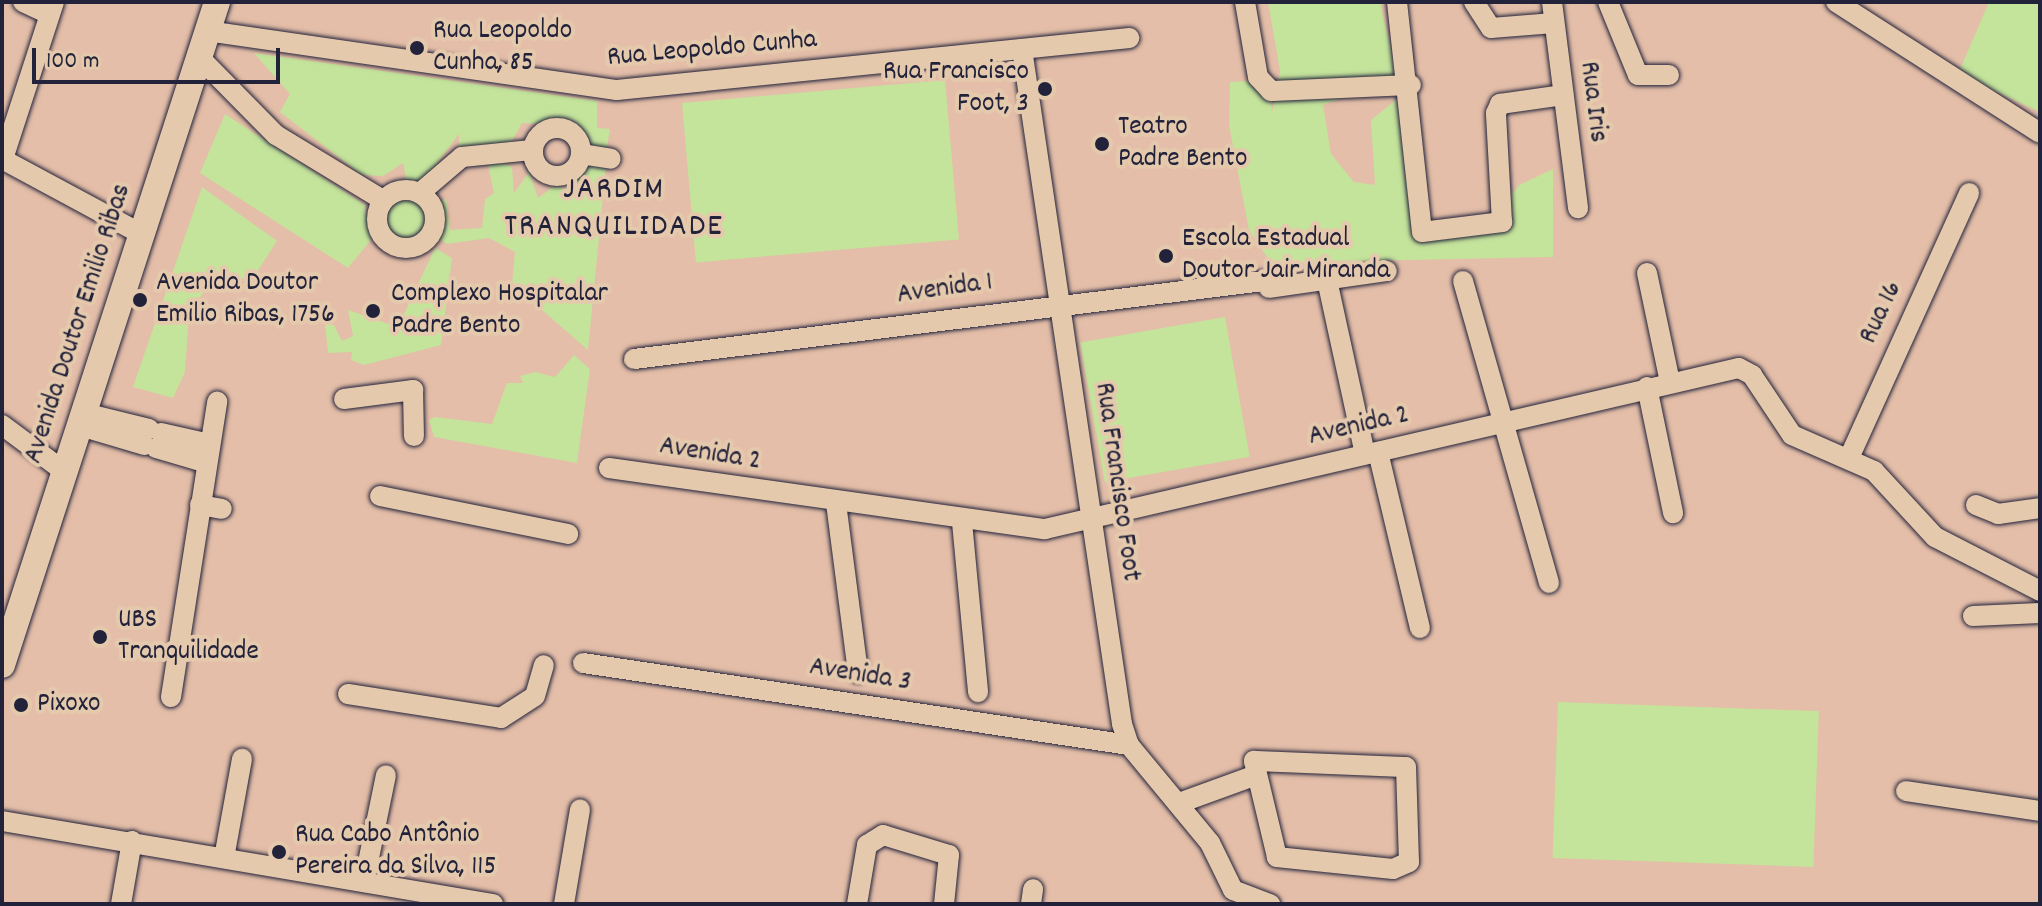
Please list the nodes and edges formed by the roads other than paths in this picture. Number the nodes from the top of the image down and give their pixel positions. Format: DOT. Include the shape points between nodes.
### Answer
graph roads {
  1 [pos="23,2"];
  2 [pos="217,2"];
  3 [pos="1245,2"];
  4 [pos="1397,2"];
  5 [pos="1474,2"];
  6 [pos="1608,2"];
  7 [pos="1836,2"];
  8 [pos="52,8"];
  9 [pos="1553,12"];
  10 [pos="1129,38"];
  11 [pos="202,43"];
  12 [pos="1022,49"];
  13 [pos="1669,75"];
  14 [pos="1411,85"];
  15 [pos="1563,95"];
  16 [pos="2040,133"];
  17 [pos="532,150"];
  18 [pos="581,154"];
  19 [pos="3,159"];
  20 [pos="611,159"];
  21 [pos="421,192"];
  22 [pos="1969,193"];
  23 [pos="383,200"];
  24 [pos="1578,208"];
  25 [pos="141,234"];
  26 [pos="1387,271"];
  27 [pos="1647,273"];
  28 [pos="1327,280"];
  29 [pos="1463,281"];
  30 [pos="1063,302"];
  31 [pos="634,359"];
  32 [pos="1670,382"];
  33 [pos="1647,387"];
  34 [pos="344,399"];
  35 [pos="217,402"];
  36 [pos="82,420"];
  37 [pos="1503,421"];
  38 [pos="2,425"];
  39 [pos="414,436"];
  40 [pos="1371,453"];
  41 [pos="209,454"];
  42 [pos="1849,458"];
  43 [pos="609,468"];
  44 [pos="65,472"];
  45 [pos="380,496"];
  46 [pos="836,503"];
  47 [pos="200,505"];
  48 [pos="1976,505"];
  49 [pos="2040,508"];
  50 [pos="222,509"];
  51 [pos="1673,513"];
  52 [pos="1093,520"];
  53 [pos="962,522"];
  54 [pos="568,534"];
  55 [pos="1549,583"];
  56 [pos="2040,591"];
  57 [pos="2040,613"];
  58 [pos="1973,616"];
  59 [pos="1420,628"];
  60 [pos="4,648"];
  61 [pos="583,663"];
  62 [pos="544,665"];
  63 [pos="858,673"];
  64 [pos="978,692"];
  65 [pos="348,694"];
  66 [pos="171,697"];
  67 [pos="1129,745"];
  68 [pos="242,759"];
  69 [pos="386,775"];
  70 [pos="1256,775"];
  71 [pos="1906,791"];
  72 [pos="1182,802"];
  73 [pos="580,809"];
  74 [pos="2040,811"];
  75 [pos="2,821"];
  76 [pos="132,841"];
  77 [pos="224,858"];
  78 [pos="364,882"];
  79 [pos="390,896"];
  80 [pos="1231,897"];
  81 [pos="121,904"];
  82 [pos="493,904"];
  83 [pos="564,904"];
  84 [pos="857,904"];
  85 [pos="944,904"];
  86 [pos="1270,904"];
  1 -- 8 [label="street"];
  2 -- 11 [label="main road, Avenida Doutor Emilio Ribas"];
  3 -- 14 [label="street" via="1258,77 1271,91"];
  4 -- 14 [label="street"];
  5 -- 9 [label="street" via="1491,28"];
  6 -- 13 [label="street" via="1638,75"];
  7 -- 16 [label="street"];
  8 -- 19 [label="street"];
  9 -- 15 [label="street, Rua Iris"];
  10 -- 12 [label="street, Rua Leopoldo Cunha"];
  11 -- 12 [label="street, Rua Leopoldo Cunha" via="617,90"];
  11 -- 23 [label="street" via="276,135"];
  11 -- 25 [label="main road, Avenida Doutor Emilio Ribas"];
  12 -- 30 [label="street, Rua Francisco Foot"];
  14 -- 15 [label="street" via="1419,227 1427,234 1502,222 1496,113 1500,104"];
  15 -- 24 [label="street, Rua Iris"];
  17 -- 18 [label="street" via="538,136 566,129"];
  17 -- 18 [label="street" via="547,175 562,177"];
  17 -- 21 [label="street" via="462,157"];
  18 -- 20 [label="street"];
  19 -- 25 [label="street"];
  21 -- 23 [label="street" via="401,189"];
  21 -- 23 [label="street" via="435,208 435,229 422,245 401,249 383,239 376,219"];
  22 -- 42 [label="street, Rua 16"];
  25 -- 36 [label="main road, Avenida Doutor Emilio Ribas"];
  26 -- 28 [label="street, Avenida 1"];
  27 -- 32 [label="street"];
  28 -- 30 [label="street, Avenida 1"];
  28 -- 40 [label="street"];
  29 -- 37 [label="street"];
  30 -- 31 [label="street, Avenida 1"];
  30 -- 52 [label="street, Rua Francisco Foot"];
  32 -- 33 [label="street, Avenida 2"];
  32 -- 42 [label="street, Avenida 2" via="1739,368 1752,375 1792,435"];
  33 -- 37 [label="street, Avenida 2"];
  33 -- 51 [label="street"];
  34 -- 39 [label="street" via="413,390"];
  35 -- 41 [label="street"];
  36 -- 41 [label="street"];
  36 -- 44 [label="main road, Avenida Doutor Emilio Ribas"];
  37 -- 40 [label="street, Avenida 2"];
  37 -- 55 [label="street"];
  38 -- 44 [label="street"];
  40 -- 52 [label="street, Avenida 2"];
  40 -- 59 [label="street"];
  41 -- 47 [label="street"];
  42 -- 56 [label="street, Avenida 2" via="1874,471 1935,537"];
  43 -- 46 [label="street, Avenida 2"];
  44 -- 60 [label="main road, Avenida Doutor Emilio Ribas"];
  45 -- 54 [label="street"];
  46 -- 53 [label="street, Avenida 2"];
  46 -- 63 [label="street"];
  47 -- 50 [label="street"];
  47 -- 66 [label="street"];
  48 -- 49 [label="street" via="1998,514"];
  52 -- 53 [label="street, Avenida 2" via="1045,529"];
  52 -- 67 [label="street, Rua Francisco Foot"];
  53 -- 64 [label="street"];
  57 -- 58 [label="street"];
  61 -- 67 [label="street, Avenida 3"];
  62 -- 65 [label="street" via="535,696 516,714 501,718"];
  67 -- 72 [label="street"];
  68 -- 77 [label="street"];
  69 -- 78 [label="street"];
  70 -- 70 [label="street" via="1277,857 1393,869 1409,862 1406,767 1254,761"];
  70 -- 72 [label="street"];
  71 -- 74 [label="street"];
  72 -- 80 [label="street"];
  73 -- 83 [label="street"];
  75 -- 76 [label="street"];
  76 -- 77 [label="street"];
  76 -- 81 [label="street"];
  77 -- 78 [label="street"];
  78 -- 79 [label="street"];
  79 -- 82 [label="street"];
  80 -- 86 [label="street"];
  84 -- 85 [label="street" via="867,845 894,837 941,850 951,863"];
}
